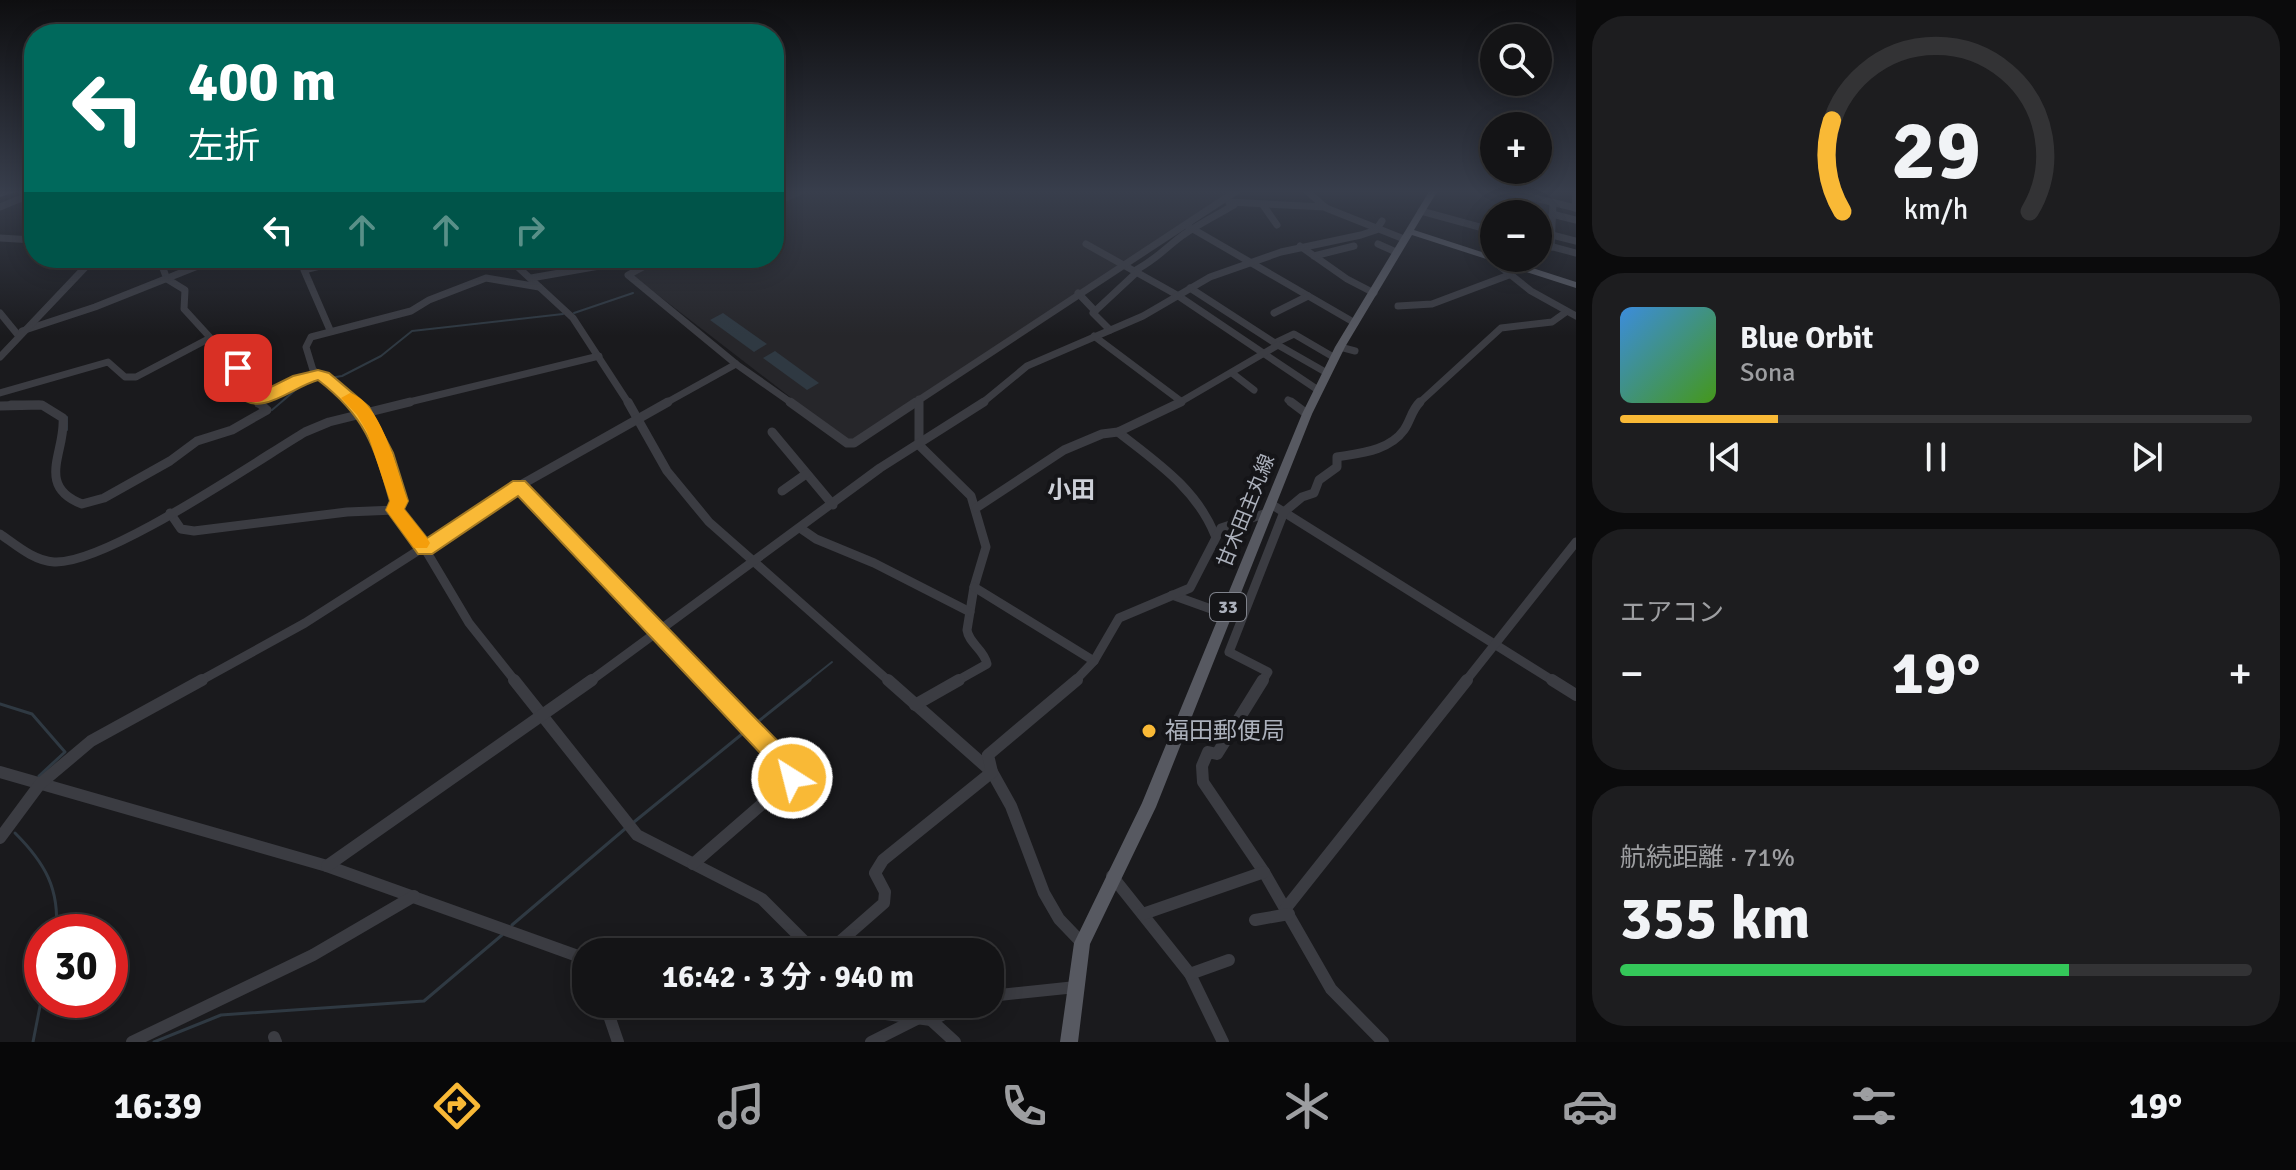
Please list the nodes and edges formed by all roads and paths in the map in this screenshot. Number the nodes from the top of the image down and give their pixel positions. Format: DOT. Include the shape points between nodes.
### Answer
graph roads {
  1 [pos="1168,239"];
  2 [pos="1176,239"];
  3 [pos="1206,239"];
  4 [pos="1350,239"];
  5 [pos="1404,239"];
  6 [pos="1419,239"];
  7 [pos="1552,239"];
  8 [pos="1554,239"];
  9 [pos="1086,244"];
  10 [pos="1378,244"];
  11 [pos="1576,244"];
  12 [pos="1300,246"];
  13 [pos="1354,246"];
  14 [pos="1396,252"];
  15 [pos="1576,253"];
  16 [pos="1314,256"];
  17 [pos="1480,256"];
  18 [pos="1124,263"];
  19 [pos="1250,263"];
  20 [pos="84,268"];
  21 [pos="163,268"];
  22 [pos="194,268"];
  23 [pos="312,268"];
  24 [pos="520,268"];
  25 [pos="588,268"];
  26 [pos="641,268"];
  27 [pos="1137,271"];
  28 [pos="1506,272"];
  29 [pos="1534,272"];
  30 [pos="1509,275"];
  31 [pos="531,278"];
  32 [pos="167,279"];
  33 [pos="1576,285"];
  34 [pos="542,287"];
  35 [pos="1190,288"];
  36 [pos="1078,293"];
  37 [pos="1374,293"];
  38 [pos="1177,295"];
  39 [pos="1308,296"];
  40 [pos="1398,306"];
  41 [pos="1095,311"];
  42 [pos="1566,312"];
  43 [pos="0,313"];
  44 [pos="1274,313"];
  45 [pos="1576,316"];
  46 [pos="1355,323"];
  47 [pos="330,330"];
  48 [pos="1110,330"];
  49 [pos="20,333"];
  50 [pos="1094,336"];
  51 [pos="210,338"];
  52 [pos="1276,344"];
  53 [pos="1355,351"];
  54 [pos="1264,353"];
  55 [pos="1338,353"];
  56 [pos="599,356"];
  57 [pos="0,357"];
  58 [pos="736,364"];
  59 [pos="1232,373"];
  60 [pos="1327,373"];
  61 [pos="318,375"];
  62 [pos="1254,390"];
  63 [pos="1318,390"];
  64 [pos="0,393"];
  65 [pos="919,399"];
  66 [pos="1288,400"];
  67 [pos="258,401"];
  68 [pos="1182,402"];
  69 [pos="0,406"];
  70 [pos="363,411"];
  71 [pos="1307,414"];
  72 [pos="638,419"];
  73 [pos="772,432"];
  74 [pos="1118,432"];
  75 [pos="919,445"];
  76 [pos="806,474"];
  77 [pos="519,486"];
  78 [pos="782,491"];
  79 [pos="833,505"];
  80 [pos="976,508"];
  81 [pos="395,510"];
  82 [pos="1274,510"];
  83 [pos="170,513"];
  84 [pos="800,528"];
  85 [pos="0,534"];
  86 [pos="1215,535"];
  87 [pos="1576,542"];
  88 [pos="425,549"];
  89 [pos="753,562"];
  90 [pos="974,587"];
  91 [pos="1172,595"];
  92 [pos="970,612"];
  93 [pos="1225,614"];
  94 [pos="660,632"];
  95 [pos="1496,644"];
  96 [pos="1094,661"];
  97 [pos="1576,695"];
  98 [pos="915,705"];
  99 [pos="541,715"];
  100 [pos="0,772"];
  101 [pos="992,772"];
  102 [pos="40,784"];
  103 [pos="0,838"];
  104 [pos="693,864"];
  105 [pos="327,866"];
  106 [pos="1264,872"];
  107 [pos="1112,876"];
  108 [pos="414,896"];
  109 [pos="1288,911"];
  110 [pos="1143,914"];
  111 [pos="1255,920"];
  112 [pos="801,938"];
  113 [pos="844,938"];
  114 [pos="1082,943"];
  115 [pos="572,954"];
  116 [pos="1229,960"];
  117 [pos="1190,974"];
  118 [pos="1076,987"];
  119 [pos="1004,995"];
  120 [pos="610,1018"];
  121 [pos="913,1018"];
  122 [pos="929,1018"];
  123 [pos="924,1020"];
  124 [pos="877,1041"];
  125 [pos="132,1042"];
  126 [pos="618,1042"];
  127 [pos="955,1042"];
  128 [pos="1069,1042"];
  129 [pos="1223,1042"];
  130 [pos="1383,1042"];
  1 -- 18 [label="street"];
  2 -- 27 [label="street" via="1162,256"];
  3 -- 19 [label="street"];
  4 -- 12 [label="street"];
  5 -- 14 [label="main road, 甘木田主丸線 / 33"];
  6 -- 17 [label="main road"];
  7 -- 15 [label="street"];
  8 -- 11 [label="street"];
  9 -- 18 [label="street"];
  10 -- 14 [label="street"];
  12 -- 16 [label="street"];
  12 -- 19 [label="street"];
  13 -- 16 [label="street"];
  14 -- 37 [label="main road, 甘木田主丸線 / 33"];
  16 -- 37 [label="street"];
  18 -- 27 [label="street"];
  18 -- 36 [label="street"];
  19 -- 35 [label="street"];
  19 -- 39 [label="street"];
  20 -- 49 [label="street"];
  21 -- 32 [label="street"];
  22 -- 32 [label="street"];
  23 -- 47 [label="street" via="304,270"];
  24 -- 31 [label="street"];
  25 -- 31 [label="street"];
  26 -- 58 [label="street" via="628,275"];
  27 -- 38 [label="street"];
  27 -- 41 [label="street"];
  28 -- 30 [label="street"];
  29 -- 33 [label="main road"];
  30 -- 40 [label="street" via="1432,304"];
  30 -- 42 [label="street"];
  31 -- 34 [label="street"];
  32 -- 49 [label="street"];
  32 -- 51 [label="street" via="185,290 182,306"];
  34 -- 47 [label="street" via="486,278 411,311"];
  34 -- 56 [label="street"];
  35 -- 38 [label="street"];
  35 -- 52 [label="street"];
  36 -- 41 [label="street"];
  36 -- 65 [label="street"];
  37 -- 46 [label="main road, 甘木田主丸線 / 33"];
  38 -- 48 [label="street"];
  38 -- 54 [label="street"];
  39 -- 44 [label="street"];
  39 -- 46 [label="street" via="1321,298"];
  41 -- 48 [label="street"];
  42 -- 45 [label="street"];
  42 -- 82 [label="street" via="1552,323 1501,328 1412,410 1411,422 1390,445 1337,457 1337,467 1319,480 1314,493"];
  43 -- 49 [label="street"];
  46 -- 55 [label="main road, 甘木田主丸線 / 33"];
  47 -- 61 [label="street" via="305,343 309,364"];
  48 -- 50 [label="street"];
  49 -- 57 [label="street"];
  50 -- 68 [label="street"];
  50 -- 75 [label="street" via="1027,366 978,407"];
  51 -- 64 [label="street" via="136,377 125,377 108,362"];
  51 -- 67 [label="street" via="238,368 246,395"];
  52 -- 54 [label="street"];
  52 -- 55 [label="street" via="1294,334"];
  52 -- 60 [label="street"];
  53 -- 55 [label="street"];
  54 -- 59 [label="street"];
  54 -- 63 [label="street"];
  55 -- 60 [label="main road, 甘木田主丸線 / 33"];
  56 -- 70 [label="street"];
  56 -- 72 [label="street"];
  58 -- 65 [label="street" via="847,443"];
  58 -- 72 [label="street"];
  59 -- 62 [label="street"];
  59 -- 68 [label="street"];
  60 -- 63 [label="main road, 甘木田主丸線 / 33"];
  61 -- 67 [label="street"];
  61 -- 70 [label="street"];
  63 -- 71 [label="main road, 甘木田主丸線 / 33"];
  65 -- 75 [label="street"];
  66 -- 71 [label="street"];
  67 -- 69 [label="street" via="267,410 239,427 203,438 104,498 82,504 54,477 63,418 32,402"];
  68 -- 74 [label="street"];
  70 -- 81 [label="street" via="385,453 399,501"];
  70 -- 83 [label="street" via="315,427"];
  71 -- 82 [label="main road, 甘木田主丸線 / 33"];
  72 -- 77 [label="street"];
  72 -- 89 [label="street" via="685,497"];
  73 -- 76 [label="street"];
  74 -- 80 [label="street" via="1106,432 1051,457"];
  74 -- 86 [label="street" via="1186,489 1212,522"];
  75 -- 79 [label="street"];
  75 -- 80 [label="street" via="965,488"];
  76 -- 78 [label="street"];
  76 -- 79 [label="street"];
  77 -- 88 [label="street"];
  77 -- 94 [label="street"];
  79 -- 84 [label="street"];
  80 -- 90 [label="street" via="986,547"];
  81 -- 83 [label="street" via="351,510 186,532"];
  81 -- 88 [label="street"];
  82 -- 86 [label="street" via="1229,524"];
  82 -- 93 [label="main road, 甘木田主丸線 / 33"];
  82 -- 95 [label="street"];
  82 -- 106 [label="street" via="1229,652 1268,672 1217,754 1208,752 1202,766 1203,782"];
  83 -- 85 [label="street" via="108,549 63,562 26,552"];
  84 -- 89 [label="street"];
  84 -- 92 [label="street"];
  86 -- 91 [label="street" via="1195,583"];
  87 -- 95 [label="street"];
  88 -- 99 [label="street" via="469,623"];
  88 -- 102 [label="street" via="305,623 91,741"];
  89 -- 94 [label="street"];
  89 -- 98 [label="street"];
  90 -- 92 [label="street"];
  90 -- 96 [label="street"];
  91 -- 93 [label="street"];
  91 -- 96 [label="street" via="1119,618"];
  92 -- 98 [label="street" via="968,637 984,652 987,664"];
  93 -- 107 [label="main road, 甘木田主丸線 / 33" via="1148,807"];
  94 -- 99 [label="street"];
  94 -- 104 [label="street" via="792,771 792,778"];
  95 -- 97 [label="street"];
  95 -- 109 [label="street"];
  96 -- 101 [label="street" via="1072,686 988,755"];
  98 -- 101 [label="street"];
  99 -- 104 [label="street" via="642,840"];
  99 -- 105 [label="street"];
  100 -- 102 [label="street"];
  101 -- 113 [label="street" via="883,860 875,873 885,892 884,903"];
  101 -- 114 [label="street" via="1015,811 1055,914"];
  102 -- 103 [label="street"];
  102 -- 105 [label="street"];
  104 -- 112 [label="street" via="762,899"];
  105 -- 108 [label="street"];
  106 -- 109 [label="street"];
  106 -- 110 [label="street"];
  107 -- 110 [label="street"];
  107 -- 114 [label="main road, 甘木田主丸線 / 33"];
  108 -- 115 [label="street"];
  108 -- 125 [label="street" via="313,955"];
  109 -- 111 [label="street"];
  109 -- 130 [label="street" via="1331,989"];
  110 -- 117 [label="street"];
  114 -- 118 [label="main road, 甘木田主丸線 / 33"];
  116 -- 117 [label="street"];
  117 -- 129 [label="street"];
  118 -- 119 [label="street"];
  118 -- 128 [label="main road, 甘木田主丸線 / 33"];
  120 -- 126 [label="street"];
  121 -- 123 [label="street"];
  122 -- 123 [label="street"];
  123 -- 124 [label="street"];
  123 -- 127 [label="street"];
}
